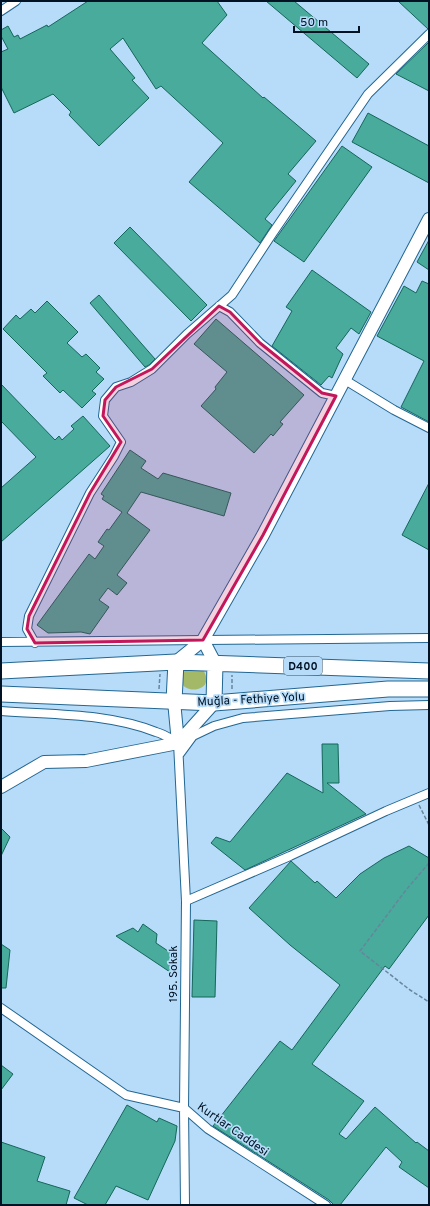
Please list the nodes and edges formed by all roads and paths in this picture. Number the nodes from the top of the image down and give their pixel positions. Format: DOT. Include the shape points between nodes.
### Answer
graph roads {
  1 [pos="16,1"];
  2 [pos="1,11"];
  3 [pos="429,34"];
  4 [pos="429,218"];
  5 [pos="219,306"];
  6 [pos="345,380"];
  7 [pos="336,396"];
  8 [pos="429,428"];
  9 [pos="429,638"];
  10 [pos="203,640"];
  11 [pos="1,642"];
  12 [pos="35,643"];
  13 [pos="176,662"];
  14 [pos="161,663"];
  15 [pos="215,663"];
  16 [pos="232,663"];
  17 [pos="1,670"];
  18 [pos="429,671"];
  19 [pos="429,689"];
  20 [pos="1,694"];
  21 [pos="158,701"];
  22 [pos="174,701"];
  23 [pos="232,702"];
  24 [pos="214,703"];
  25 [pos="429,705"];
  26 [pos="1,712"];
  27 [pos="178,749"];
  28 [pos="1,787"];
  29 [pos="429,793"];
  30 [pos="416,798"];
  31 [pos="429,825"];
  32 [pos="429,863"];
  33 [pos="186,901"];
  34 [pos="429,1002"];
  35 [pos="1,1008"];
  36 [pos="184,1108"];
  37 [pos="184,1205"];
  38 [pos="326,1205"];
  1 -- 2 [label="street"];
  3 -- 5 [label="street" via="368,94 232,294"];
  4 -- 6 [label="street"];
  5 -- 7 [label="street" via="230,312 260,343 322,393"];
  5 -- 12 [label="street" via="152,369 131,382 116,387 105,400 103,416 121,442 90,493 29,616 27,629"];
  6 -- 7 [label="street"];
  6 -- 8 [label="street"];
  7 -- 10 [label="street" via="263,535"];
  9 -- 10 [label="street"];
  10 -- 12 [label="street"];
  10 -- 13 [label="street"];
  10 -- 15 [label="street"];
  11 -- 12 [label="street"];
  13 -- 14 [label="highway, D400"];
  13 -- 15 [label="highway, D400"];
  13 -- 22 [label="highway"];
  14 -- 17 [label="highway, D400"];
  14 -- 21 [label="path"];
  15 -- 16 [label="highway, D400"];
  15 -- 24 [label="highway"];
  16 -- 18 [label="highway, D400"];
  16 -- 23 [label="path"];
  19 -- 23 [label="highway, Muğla - Fethiye Yolu" via="388,689"];
  20 -- 21 [label="highway, Muğla - Fethiye Yolu"];
  21 -- 22 [label="highway, Muğla - Fethiye Yolu"];
  22 -- 24 [label="highway, Muğla - Fethiye Yolu"];
  22 -- 27 [label="street"];
  23 -- 24 [label="highway, Muğla - Fethiye Yolu"];
  24 -- 27 [label="street"];
  25 -- 27 [label="street" via="242,718 214,726 193,736"];
  26 -- 27 [label="street" via="91,717 131,724 157,732"];
  27 -- 28 [label="street" via="86,761 44,762"];
  27 -- 33 [label="street, 195. Sokak"];
  29 -- 30 [label="street"];
  30 -- 31 [label="path"];
  30 -- 33 [label="street"];
  32 -- 34 [label="path" via="360,951"];
  33 -- 36 [label="street, 195. Sokak"];
  35 -- 36 [label="street, Kurtlar Caddesi" via="126,1095"];
  36 -- 37 [label="street, 195. Sokak"];
  36 -- 38 [label="street, Kurtlar Caddesi" via="208,1129"];
}
